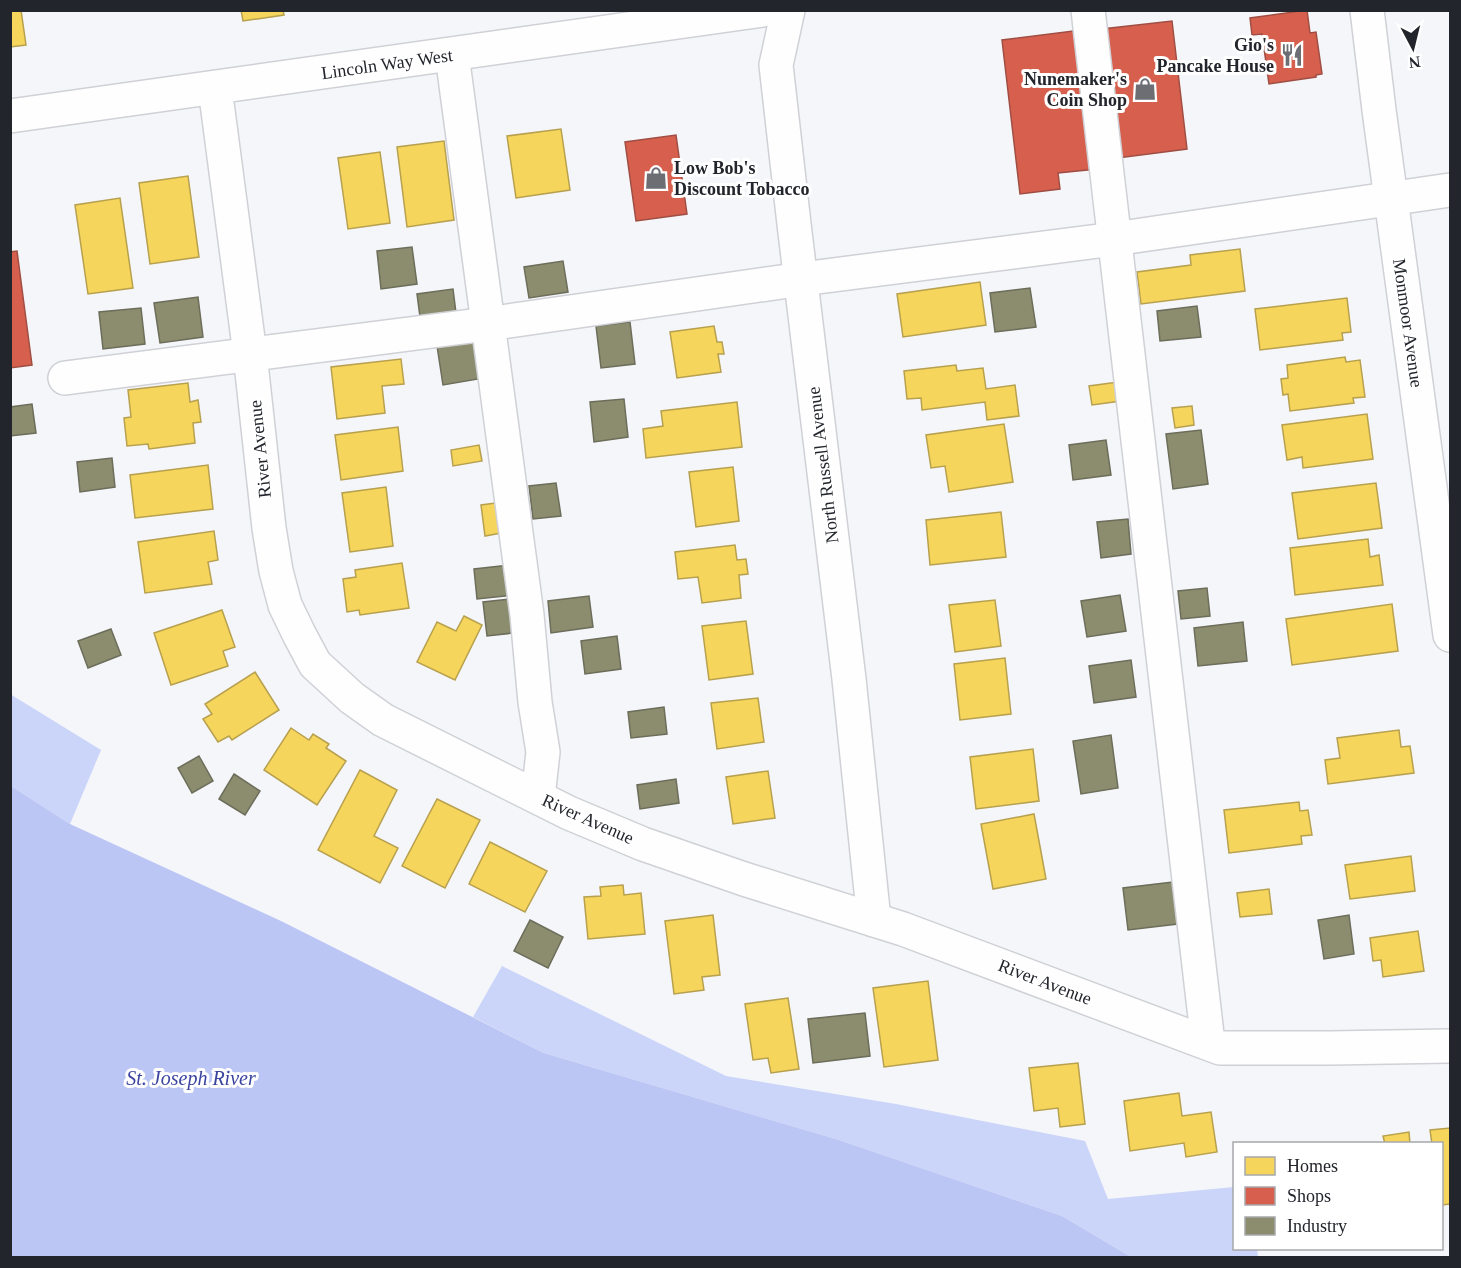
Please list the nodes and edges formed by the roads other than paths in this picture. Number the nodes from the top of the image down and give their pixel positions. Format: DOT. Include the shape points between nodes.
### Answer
graph roads {
  1 [pos="763,10"];
  2 [pos="788,10"];
  3 [pos="1088,10"];
  4 [pos="1367,10"];
  5 [pos="452,55"];
  6 [pos="215,88"];
  7 [pos="10,116"];
  8 [pos="1450,190"];
  9 [pos="1391,198"];
  10 [pos="1114,239"];
  11 [pos="802,279"];
  12 [pos="487,324"];
  13 [pos="250,354"];
  14 [pos="65,378"];
  15 [pos="1450,635"];
  16 [pos="537,797"];
  17 [pos="874,920"];
  18 [pos="1208,1043"];
  19 [pos="1450,1046"];
  1 -- 5 [label="street, Lincoln Way West"];
  2 -- 11 [label="street, North Russell Avenue" via="777,65"];
  3 -- 10 [label="street"];
  4 -- 9 [label="street, Monmoor Avenue"];
  5 -- 6 [label="street, Lincoln Way West"];
  5 -- 12 [label="street"];
  6 -- 7 [label="street, Lincoln Way West"];
  6 -- 13 [label="street, River Avenue"];
  8 -- 9 [label="street"];
  9 -- 10 [label="street"];
  9 -- 15 [label="street, Monmoor Avenue"];
  10 -- 11 [label="street"];
  10 -- 18 [label="street"];
  11 -- 12 [label="street"];
  11 -- 17 [label="street, North Russell Avenue"];
  12 -- 13 [label="street"];
  12 -- 16 [label="street" via="543,752"];
  13 -- 14 [label="street"];
  13 -- 16 [label="street, River Avenue" via="276,571 285,604 315,664 383,720"];
  16 -- 17 [label="street, River Avenue" via="643,844"];
  17 -- 18 [label="street, River Avenue"];
  18 -- 19 [label="street, River Avenue" via="1220,1048"];
}
